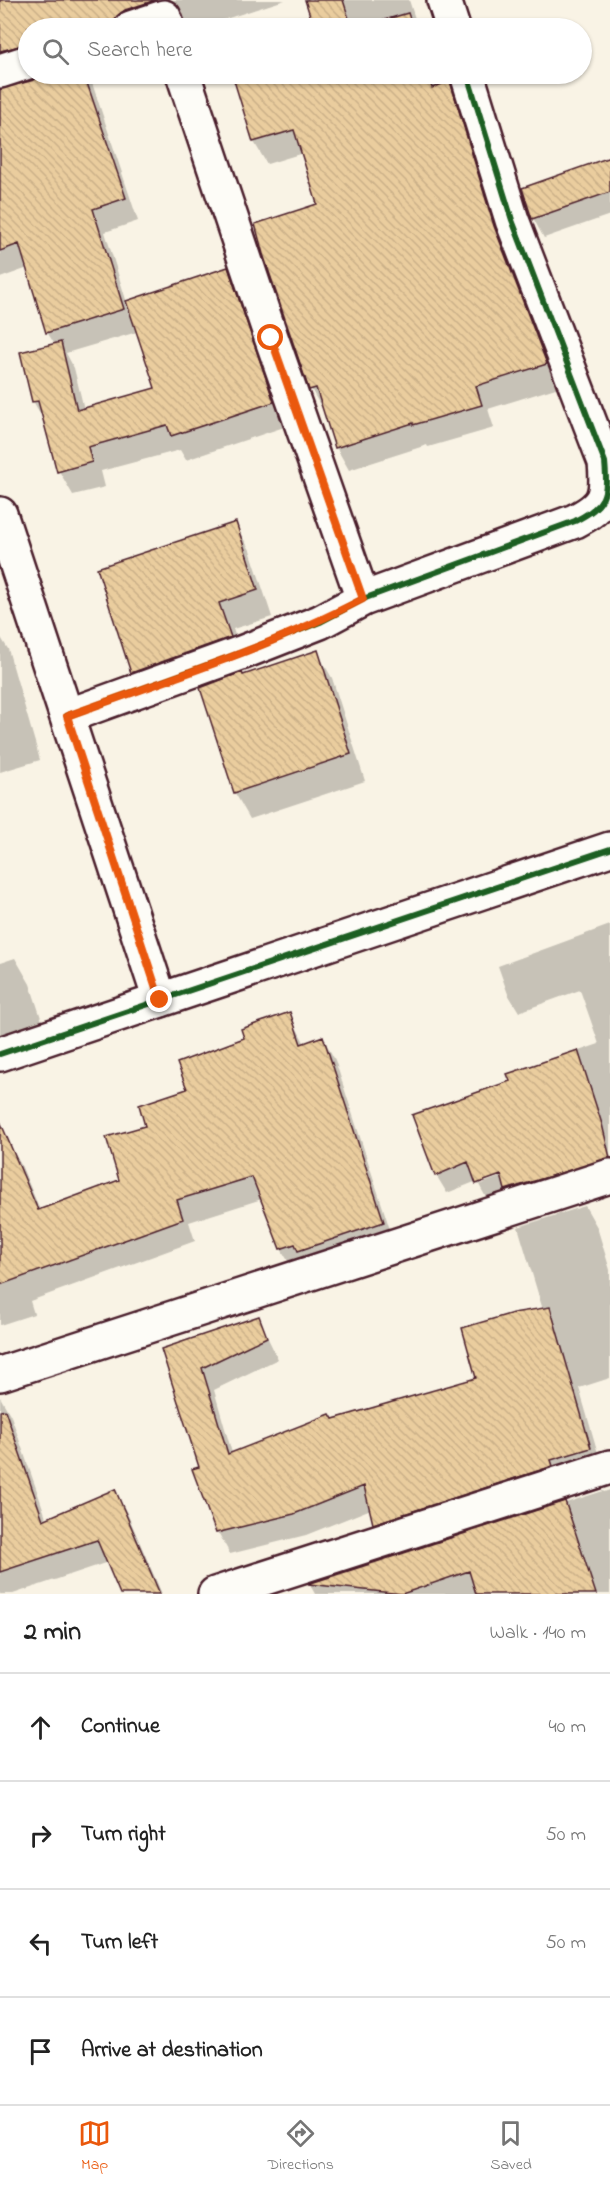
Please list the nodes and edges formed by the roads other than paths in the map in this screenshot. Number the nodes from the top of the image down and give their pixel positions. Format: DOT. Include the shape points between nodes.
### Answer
graph roads {
  1 [pos="444,0"];
  2 [pos="450,18"];
  3 [pos="18,65"];
  4 [pos="0,71"];
  5 [pos="186,84"];
  6 [pos="470,84"];
  7 [pos="0,514"];
  8 [pos="363,599"];
  9 [pos="67,716"];
  10 [pos="610,849"];
  11 [pos="160,1000"];
  12 [pos="0,1054"];
  13 [pos="610,1176"];
  14 [pos="0,1374"];
  15 [pos="610,1467"];
  16 [pos="260,1587"];
  17 [pos="215,1594"];
  1 -- 2 [label="street"];
  3 -- 4 [label="street"];
  5 -- 8 [label="street"];
  6 -- 8 [label="street" via="512,220 605,462 607,488 595,511 575,521"];
  7 -- 9 [label="street"];
  8 -- 9 [label="street" via="320,622"];
  9 -- 11 [label="street"];
  10 -- 11 [label="street"];
  11 -- 12 [label="street"];
  13 -- 14 [label="street"];
  15 -- 16 [label="street"];
  16 -- 17 [label="street"];
}
